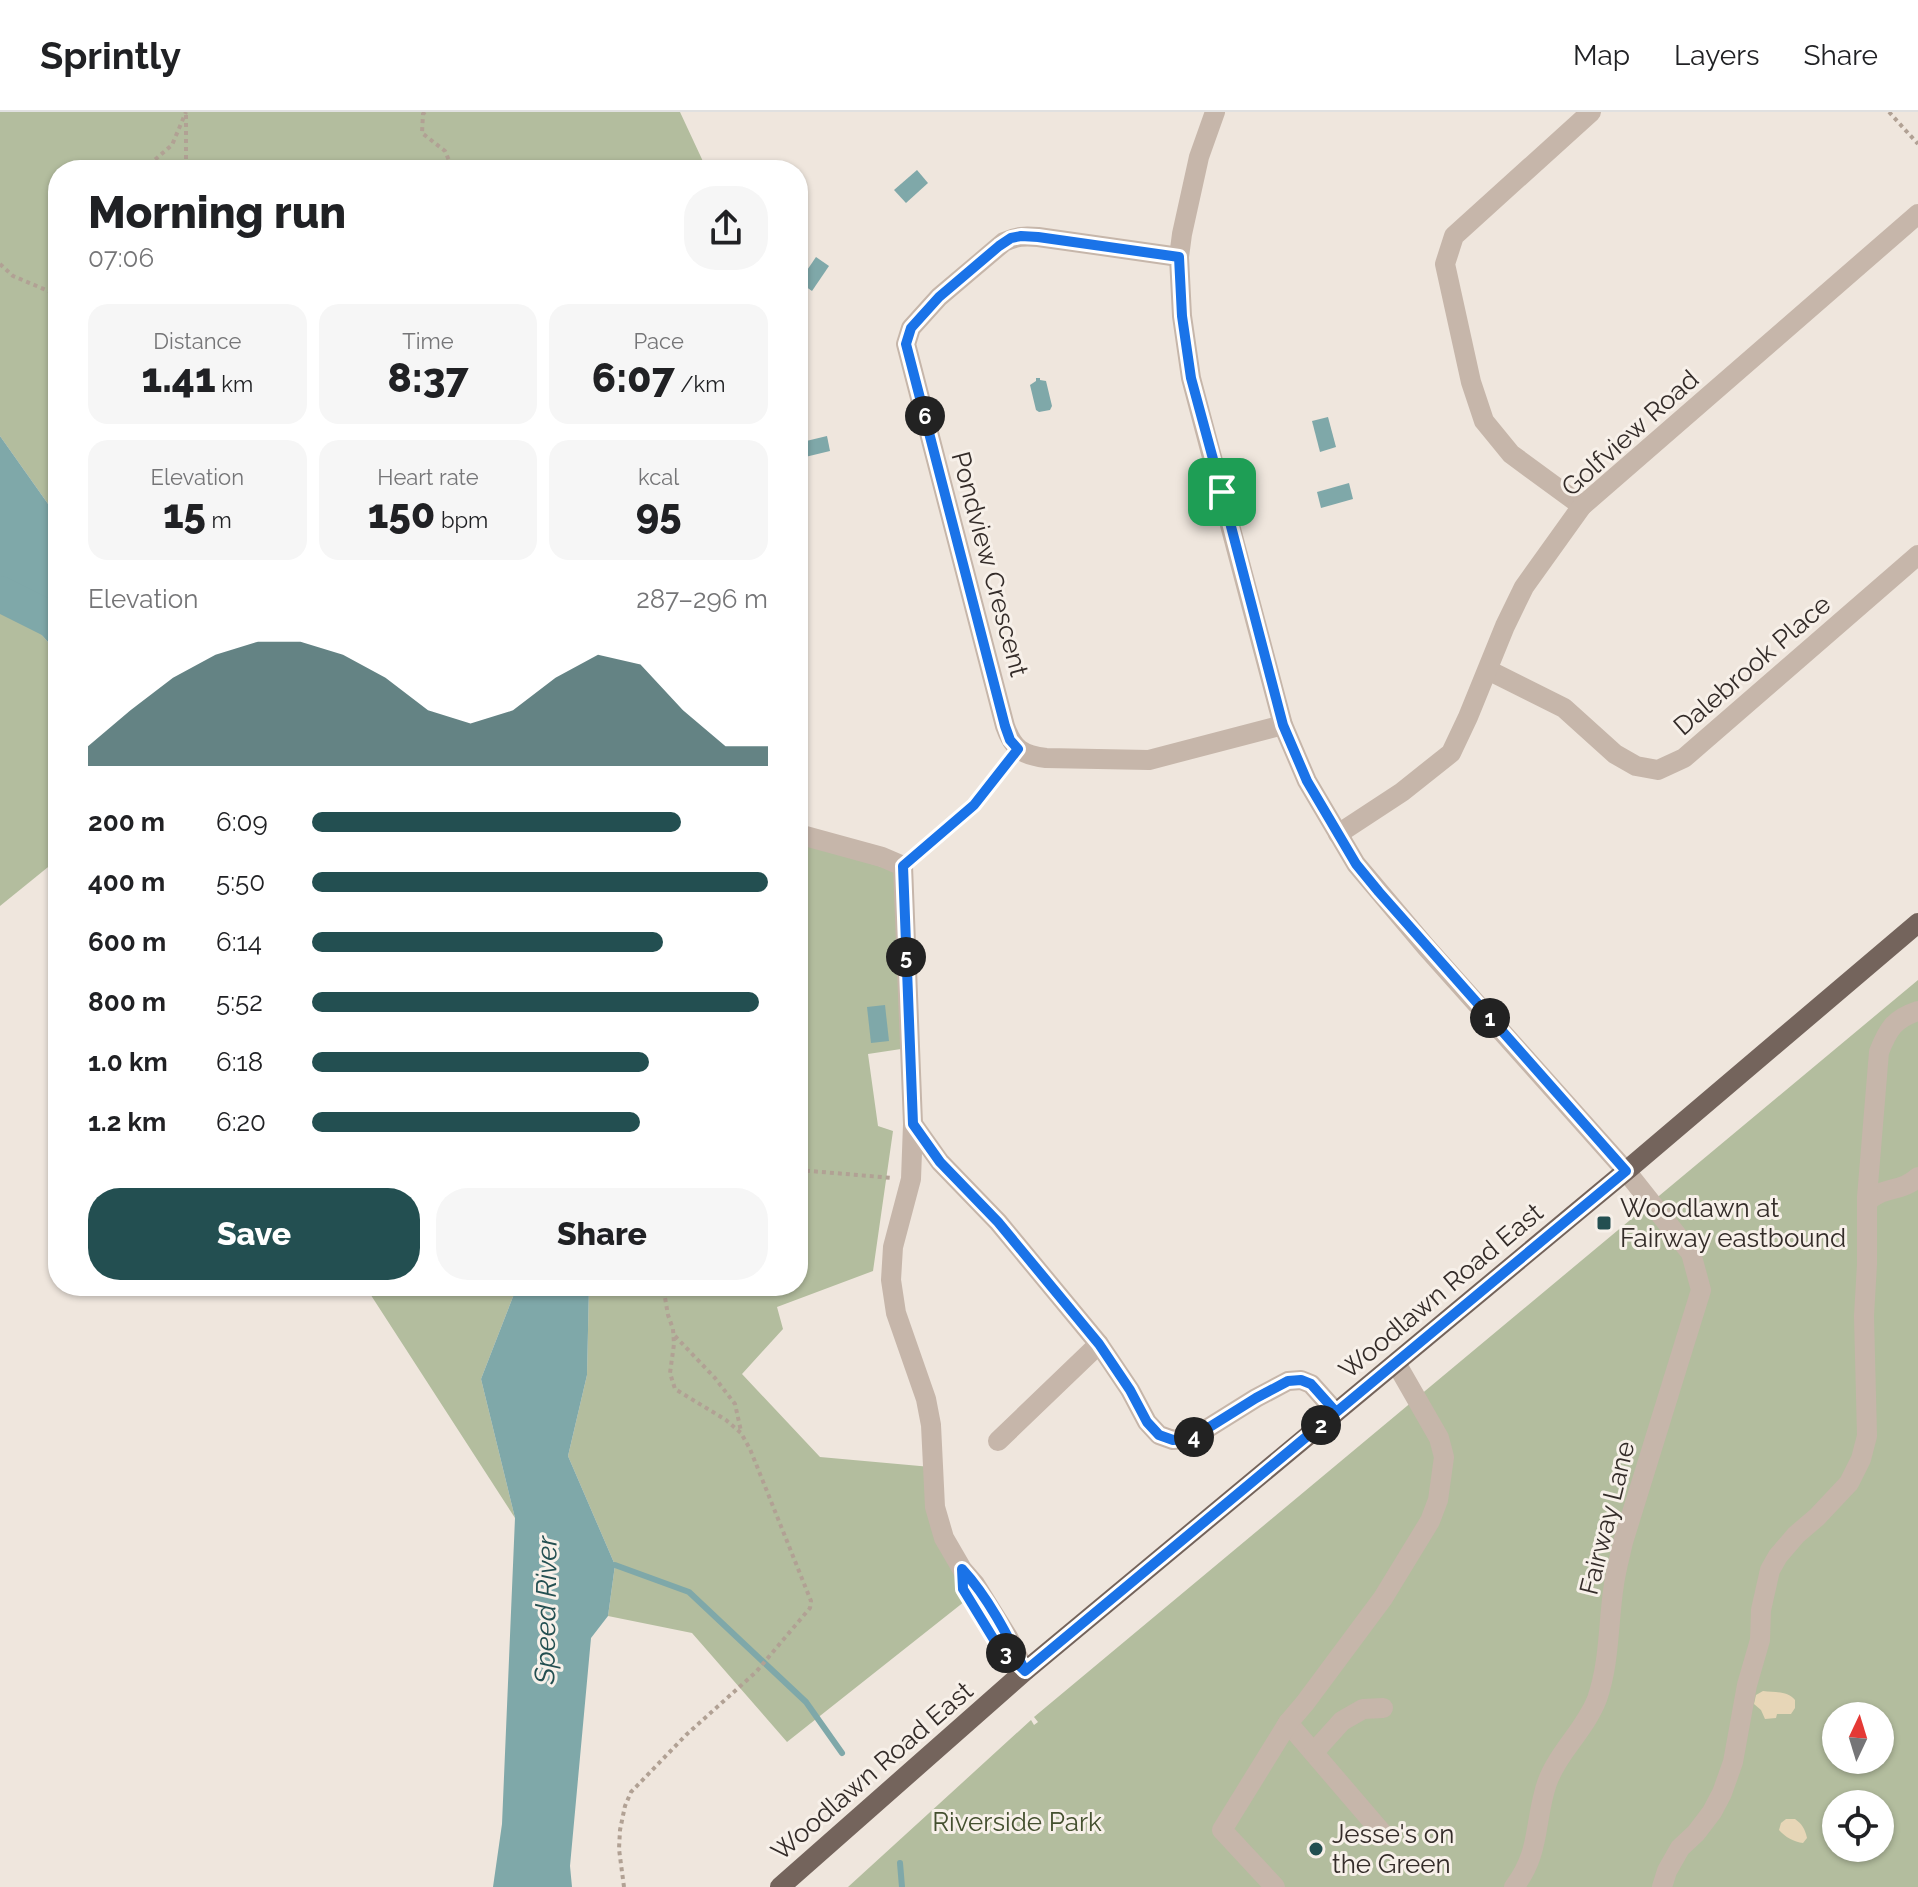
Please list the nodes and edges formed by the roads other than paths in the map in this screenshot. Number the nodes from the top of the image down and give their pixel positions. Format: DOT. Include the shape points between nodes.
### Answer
graph roads {
  1 [pos="1215,112"];
  2 [pos="1591,112"];
  3 [pos="1918,214"];
  4 [pos="1179,257"];
  5 [pos="1582,506"];
  6 [pos="1918,555"];
  7 [pos="1488,670"];
  8 [pos="1283,725"];
  9 [pos="1338,834"];
  10 [pos="808,837"];
  11 [pos="1918,923"];
  12 [pos="1918,1011"];
  13 [pos="913,1124"];
  14 [pos="1626,1171"];
  15 [pos="1918,1177"];
  16 [pos="1867,1202"];
  17 [pos="1099,1344"];
  18 [pos="1396,1363"];
  19 [pos="1336,1412"];
  20 [pos="998,1441"];
  21 [pos="1025,1671"];
  22 [pos="1383,1708"];
  23 [pos="1288,1723"];
  24 [pos="1314,1752"];
  25 [pos="1384,1835"];
  26 [pos="780,1887"];
  27 [pos="1275,1887"];
  28 [pos="1514,1887"];
  29 [pos="1662,1887"];
  1 -- 4 [label="street, Fairway Lane" via="1188,201"];
  2 -- 5 [label="street" via="1454,236 1445,264 1484,421 1511,454"];
  3 -- 5 [label="street, Golfview Road"];
  4 -- 8 [label="street, Fairway Lane" via="1191,378"];
  4 -- 8 [label="street, Pondview Crescent" via="1038,237 1011,238 939,297 911,328 906,344 1005,726 1018,749 1046,758 1149,760"];
  5 -- 7 [label="street, Golfview Road" via="1524,587"];
  6 -- 7 [label="street, Dalebrook Place" via="1684,758 1658,770 1615,754 1564,708"];
  7 -- 9 [label="street, Golfview Road" via="1451,753"];
  8 -- 9 [label="street, Fairway Lane"];
  9 -- 14 [label="street, Fairway Lane" via="1379,892"];
  10 -- 13 [label="street" via="903,866"];
  11 -- 14 [label="main road, Woodlawn Road East"];
  12 -- 16 [label="street" via="1898,1019 1879,1052"];
  13 -- 17 [label="street"];
  13 -- 21 [label="street" via="911,1179 893,1247 891,1280 931,1425 937,1520 962,1569 963,1589 996,1643"];
  14 -- 18 [label="main road, Woodlawn Road East"];
  14 -- 28 [label="street, Fairway Lane" via="1691,1253 1701,1290 1623,1542 1603,1678 1588,1719 1552,1770 1536,1842"];
  15 -- 16 [label="street" via="1909,1185 1875,1193"];
  16 -- 29 [label="street" via="1867,1436 1861,1459 1849,1483 1796,1535 1770,1570 1733,1762 1712,1812 1680,1848"];
  17 -- 19 [label="street" via="1147,1422 1173,1440 1192,1438 1288,1381 1311,1384"];
  17 -- 20 [label="street"];
  18 -- 19 [label="main road, Woodlawn Road East"];
  18 -- 23 [label="street" via="1439,1438 1444,1457 1438,1500 1383,1598"];
  19 -- 21 [label="main road, Woodlawn Road East"];
  21 -- 26 [label="main road, Woodlawn Road East"];
  22 -- 24 [label="street" via="1363,1709 1342,1721"];
  23 -- 24 [label="street"];
  23 -- 27 [label="street" via="1222,1830"];
  24 -- 25 [label="street"];
}
